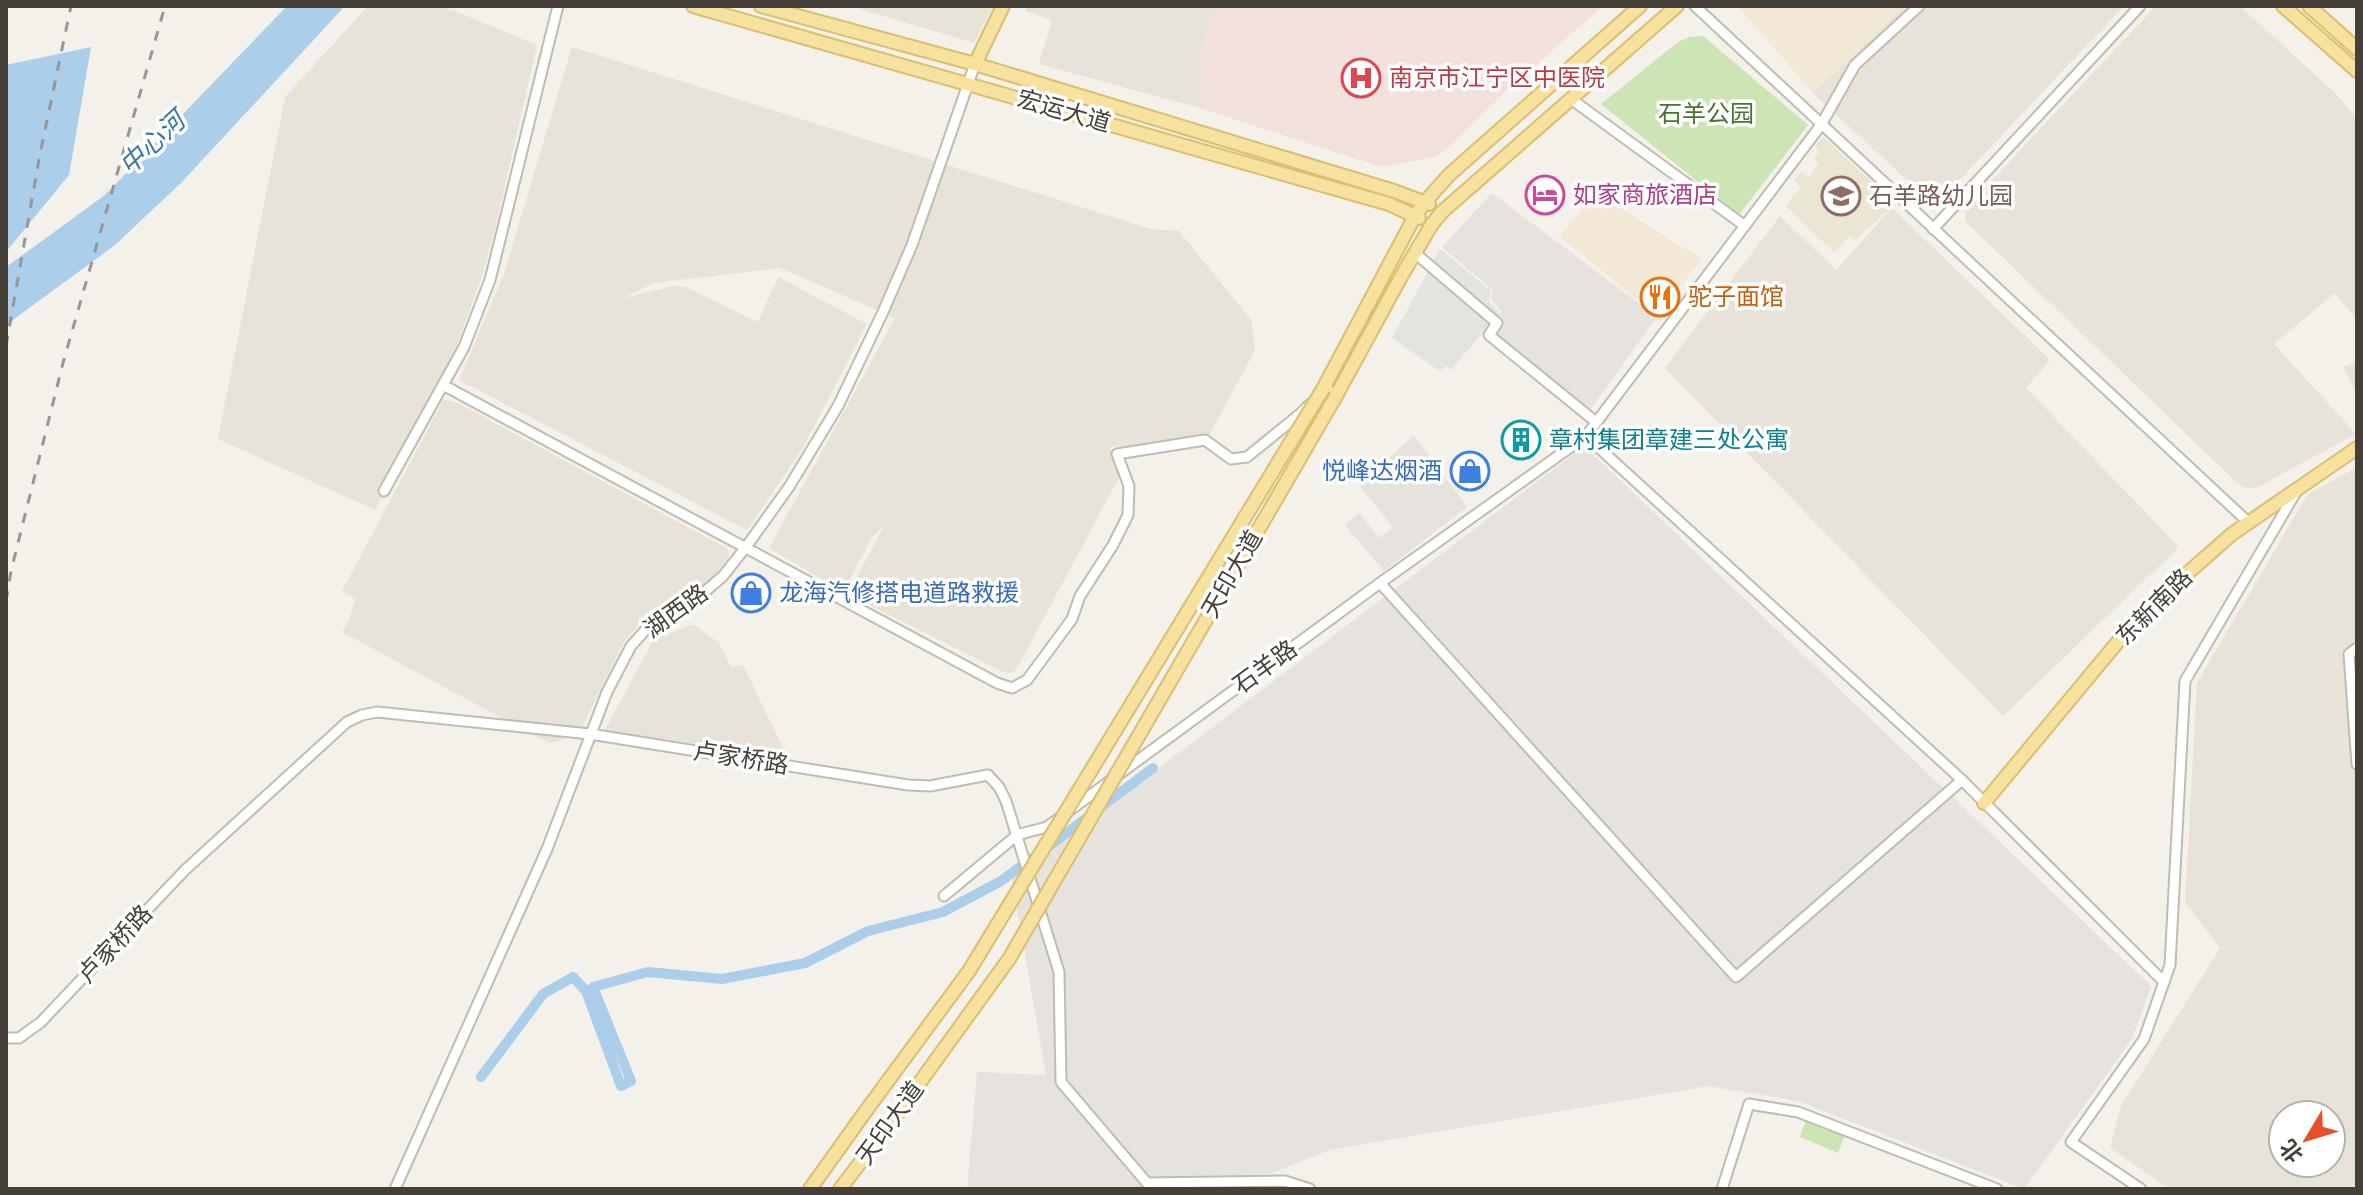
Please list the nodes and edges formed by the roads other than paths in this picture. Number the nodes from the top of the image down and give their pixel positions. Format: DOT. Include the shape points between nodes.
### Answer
graph roads {
  1 [pos="558,6"];
  2 [pos="693,6"];
  3 [pos="761,6"];
  4 [pos="1003,6"];
  5 [pos="1640,6"];
  6 [pos="1677,6"];
  7 [pos="1695,6"];
  8 [pos="1919,6"];
  9 [pos="2140,6"];
  10 [pos="2283,6"];
  11 [pos="2309,6"];
  12 [pos="2357,49"];
  13 [pos="975,64"];
  14 [pos="2357,71"];
  15 [pos="967,83"];
  16 [pos="1571,99"];
  17 [pos="1821,125"];
  18 [pos="1425,202"];
  19 [pos="1443,211"];
  20 [pos="1415,216"];
  21 [pos="1432,224"];
  22 [pos="1745,226"];
  23 [pos="1933,229"];
  24 [pos="1415,253"];
  25 [pos="443,385"];
  26 [pos="1323,389"];
  27 [pos="1336,396"];
  28 [pos="1596,422"];
  29 [pos="1586,436"];
  30 [pos="2357,448"];
  31 [pos="2300,486"];
  32 [pos="384,491"];
  33 [pos="2248,522"];
  34 [pos="746,547"];
  35 [pos="1380,583"];
  36 [pos="2357,648"];
  37 [pos="590,734"];
  38 [pos="2357,764"];
  39 [pos="1962,780"];
  40 [pos="1984,803"];
  41 [pos="1017,835"];
  42 [pos="944,896"];
  43 [pos="2164,982"];
  44 [pos="6,1038"];
  45 [pos="395,1189"];
  46 [pos="810,1189"];
  47 [pos="840,1189"];
  48 [pos="1310,1189"];
  49 [pos="1722,1189"];
  50 [pos="1997,1189"];
  51 [pos="2141,1189"];
  1 -- 25 [label="street" via="490,280"];
  2 -- 15 [label="main road, 宏运大道"];
  3 -- 13 [label="main road, 宏运大道"];
  4 -- 13 [label="main road, 湖西路"];
  5 -- 18 [label="main road, 天印大道"];
  6 -- 16 [label="main road, 天印大道"];
  7 -- 17 [label="street"];
  8 -- 17 [label="street, 石羊路" via="1855,65"];
  9 -- 23 [label="street"];
  10 -- 14 [label="main road"];
  11 -- 12 [label="main road"];
  13 -- 15 [label="street, 湖西路"];
  13 -- 18 [label="main road, 宏运大道"];
  15 -- 20 [label="main road, 宏运大道" via="1389,204"];
  15 -- 34 [label="street, 湖西路" via="912,245 864,352 789,487"];
  16 -- 19 [label="main road, 天印大道"];
  16 -- 22 [label="street"];
  17 -- 22 [label="street, 石羊路"];
  17 -- 23 [label="street"];
  18 -- 19 [label="main road, 宏运大道"];
  18 -- 20 [label="main road, 天印大道"];
  19 -- 21 [label="main road, 天印大道"];
  20 -- 21 [label="main road, 宏运大道"];
  20 -- 26 [label="main road, 天印大道"];
  21 -- 24 [label="main road, 天印大道"];
  22 -- 28 [label="street, 石羊路"];
  23 -- 33 [label="street"];
  24 -- 27 [label="main road, 天印大道"];
  24 -- 28 [label="street" via="1497,323 1489,335"];
  25 -- 32 [label="street"];
  25 -- 34 [label="street"];
  26 -- 27 [label="main road"];
  26 -- 34 [label="street" via="1247,457 1231,459 1205,440 1117,454 1129,486 1128,515 1072,619 1027,680 1012,688"];
  26 -- 46 [label="main road, 天印大道, bridge" via="969,971"];
  27 -- 47 [label="main road, 天印大道, bridge" via="1009,959"];
  28 -- 29 [label="street, 石羊路"];
  29 -- 35 [label="street, 石羊路"];
  29 -- 39 [label="street"];
  30 -- 31 [label="main road, 东新南路"];
  31 -- 33 [label="main road, 东新南路"];
  31 -- 43 [label="street" via="2185,681 2170,965"];
  33 -- 40 [label="main road, 东新南路" via="2141,614"];
  34 -- 37 [label="street, 湖西路" via="701,595 649,626 631,646"];
  35 -- 39 [label="street" via="1736,977"];
  35 -- 41 [label="street, 石羊路" via="1047,827"];
  36 -- 38 [label="street" via="2349,654"];
  37 -- 41 [label="street, 卢家桥路" via="908,785 988,775 1006,801"];
  37 -- 44 [label="street, 卢家桥路" via="377,712 347,722 185,870 41,1022 19,1038"];
  37 -- 45 [label="street, 湖西路" via="547,849"];
  39 -- 40 [label="street"];
  40 -- 43 [label="street"];
  41 -- 42 [label="street, 石羊路"];
  41 -- 48 [label="street, 卢家桥路" via="1059,972 1061,1082 1147,1183 1285,1181"];
  43 -- 51 [label="street" via="2144,1039 2071,1142"];
  49 -- 50 [label="street" via="1749,1104 1798,1112"];
}
